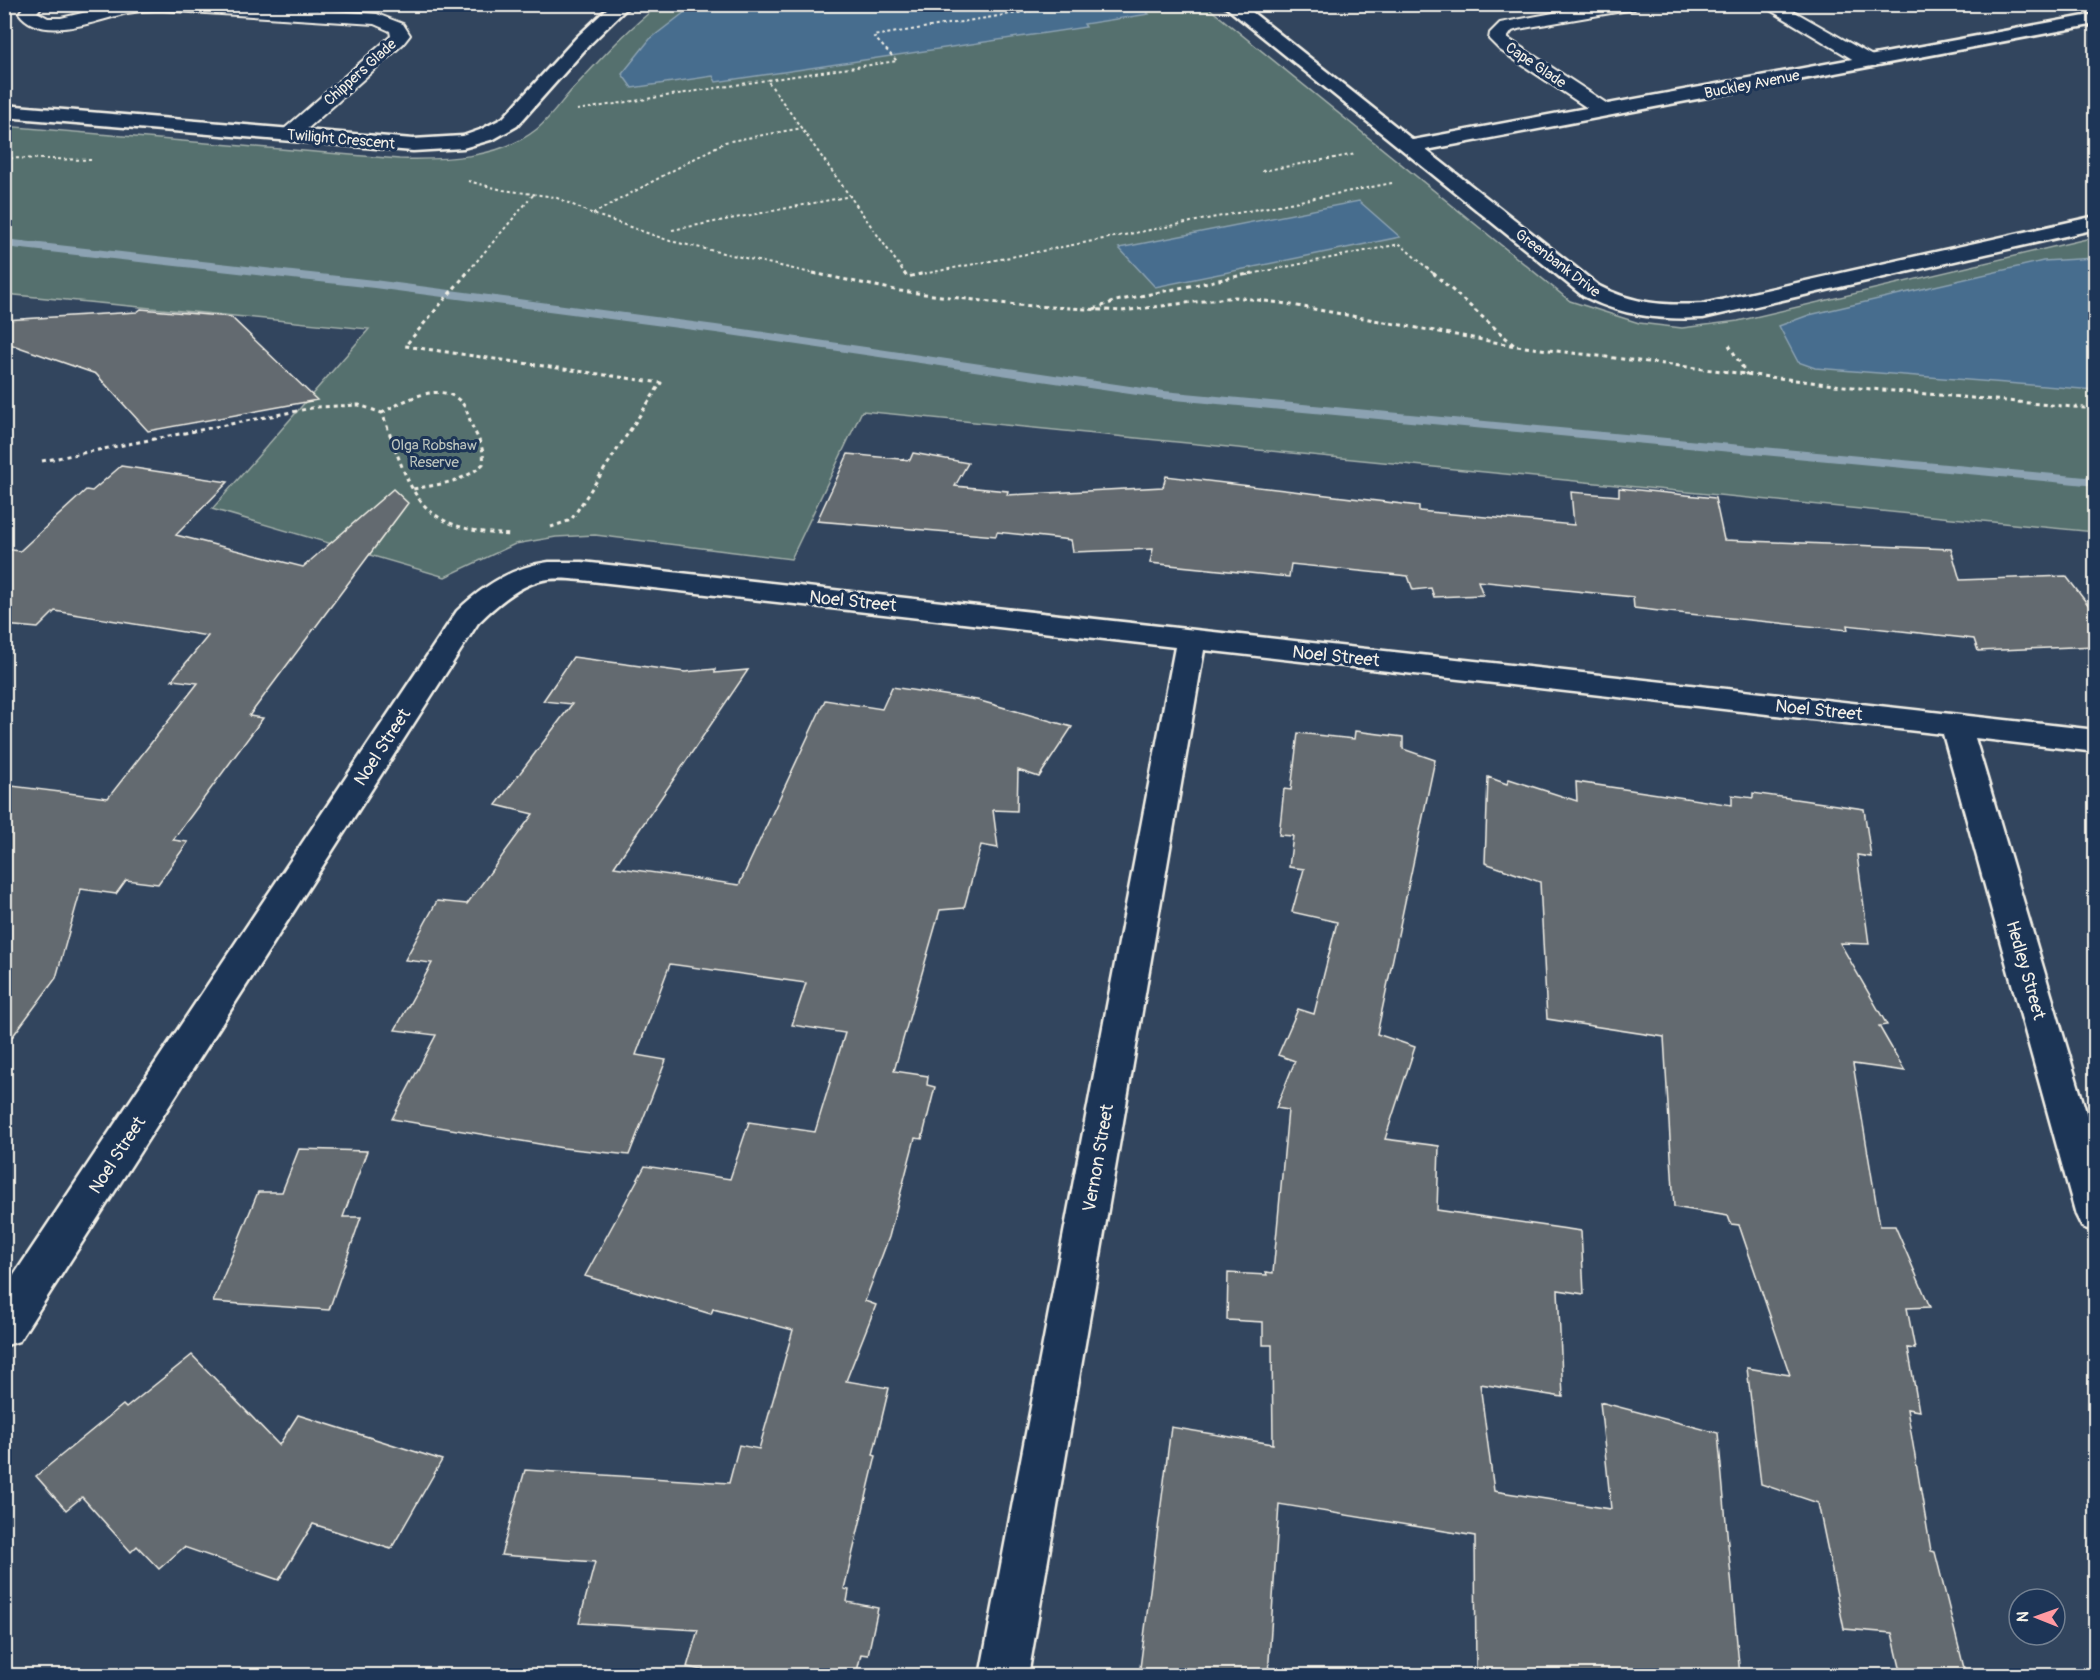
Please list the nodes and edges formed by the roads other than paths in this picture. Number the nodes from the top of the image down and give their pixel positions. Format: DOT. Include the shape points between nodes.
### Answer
graph roads {
  1 [pos="36,4"];
  2 [pos="622,4"];
  3 [pos="1230,4"];
  4 [pos="1634,4"];
  5 [pos="1768,4"];
  6 [pos="2096,19"];
  7 [pos="1870,62"];
  8 [pos="4,111"];
  9 [pos="1605,111"];
  10 [pos="290,134"];
  11 [pos="1408,147"];
  12 [pos="2096,222"];
  13 [pos="1191,640"];
  14 [pos="1956,725"];
  15 [pos="2096,741"];
  16 [pos="2096,1215"];
  17 [pos="4,1327"];
  18 [pos="1005,1676"];
  1 -- 10 [label="lane, Chippers Glade" via="27,13 30,17 59,22 84,21 129,8 160,5 377,19 398,28 401,35 397,40"];
  2 -- 10 [label="street, Twilight Crescent" via="496,132 459,143 424,145"];
  3 -- 11 [label="street, Greenbank Drive"];
  4 -- 9 [label="lane, Cape Glade" via="1518,24 1499,33 1498,39 1506,46"];
  5 -- 7 [label="lane"];
  6 -- 7 [label="street, Buckley Avenue"];
  7 -- 9 [label="street, Buckley Avenue"];
  8 -- 10 [label="street, Twilight Crescent"];
  9 -- 11 [label="street, Buckley Avenue"];
  11 -- 12 [label="street, Greenbank Drive" via="1591,291 1635,310 1670,314 1703,311"];
  13 -- 14 [label="street, Noel Street"];
  13 -- 17 [label="street, Noel Street" via="582,571 545,571 504,586 466,616"];
  13 -- 18 [label="street, Vernon Street"];
  14 -- 15 [label="street, Noel Street"];
  14 -- 16 [label="street, Hedley Street"];
}
